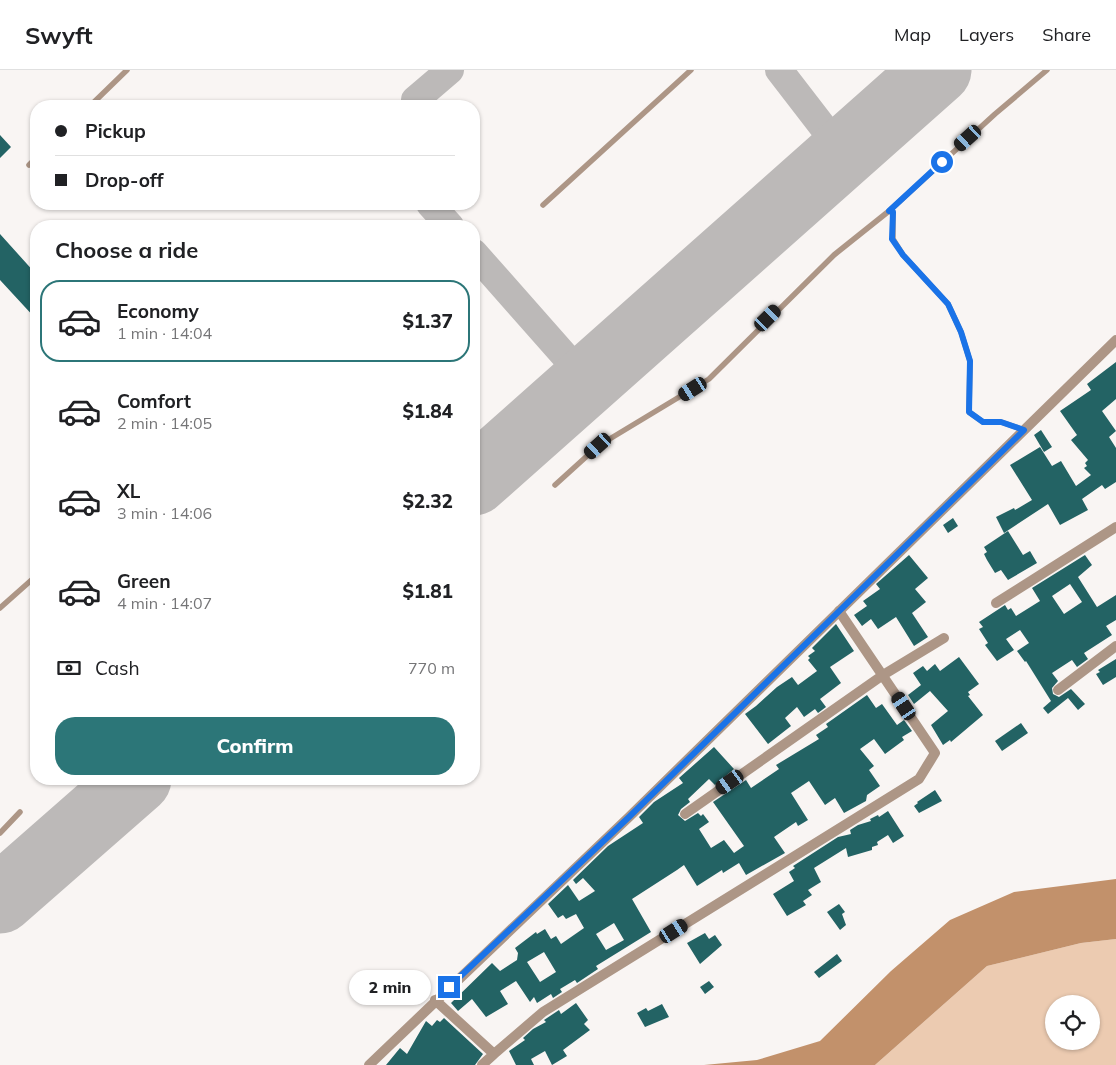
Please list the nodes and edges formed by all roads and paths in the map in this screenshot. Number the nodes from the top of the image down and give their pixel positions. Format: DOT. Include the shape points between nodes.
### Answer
graph roads {
  1 [pos="127,70"];
  2 [pos="691,70"];
  3 [pos="1048,70"];
  4 [pos="96,100"];
  5 [pos="543,205"];
  6 [pos="889,211"];
  7 [pos="1116,340"];
  8 [pos="1024,430"];
  9 [pos="555,485"];
  10 [pos="1116,527"];
  11 [pos="30,581"];
  12 [pos="996,603"];
  13 [pos="0,608"];
  14 [pos="839,611"];
  15 [pos="944,638"];
  16 [pos="1116,646"];
  17 [pos="883,675"];
  18 [pos="1058,690"];
  19 [pos="20,812"];
  20 [pos="685,814"];
  21 [pos="0,833"];
  22 [pos="435,1000"];
  23 [pos="494,1054"];
  24 [pos="370,1065"];
  25 [pos="482,1065"];
  1 -- 4 [label="lane"];
  2 -- 5 [label="lane"];
  3 -- 6 [label="lane"];
  6 -- 8 [label="lane" via="893,212 892,239 948,304 961,332 970,361 969,412 983,422 1001,422"];
  6 -- 9 [label="lane" via="820,268 709,379 598,446"];
  7 -- 8 [label="street"];
  8 -- 14 [label="street"];
  10 -- 12 [label="street"];
  11 -- 13 [label="lane"];
  14 -- 17 [label="street"];
  14 -- 22 [label="street" via="629,817"];
  15 -- 17 [label="street"];
  16 -- 18 [label="street"];
  17 -- 20 [label="street"];
  17 -- 23 [label="street" via="935,753 919,779 543,1012"];
  19 -- 21 [label="lane"];
  22 -- 23 [label="street"];
  22 -- 24 [label="street"];
  23 -- 25 [label="street"];
}
